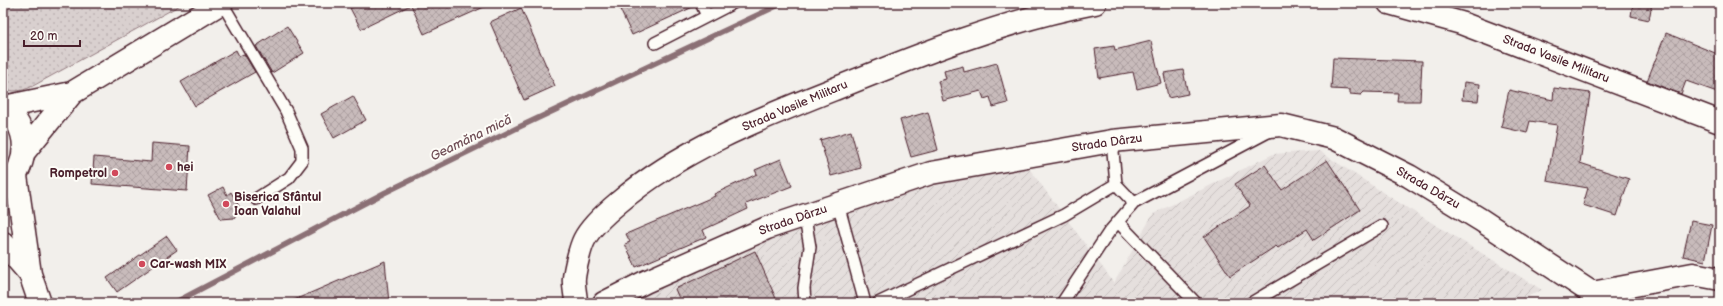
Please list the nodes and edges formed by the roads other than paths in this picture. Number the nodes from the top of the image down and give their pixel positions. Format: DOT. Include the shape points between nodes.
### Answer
graph roads {
  1 [pos="222,3"];
  2 [pos="701,3"];
  3 [pos="733,3"];
  4 [pos="1095,3"];
  5 [pos="1389,3"];
  6 [pos="707,16"];
  7 [pos="655,43"];
  8 [pos="72,93"];
  9 [pos="4,107"];
  10 [pos="1720,122"];
  11 [pos="1281,125"];
  12 [pos="1112,141"];
  13 [pos="24,152"];
  14 [pos="10,183"];
  15 [pos="1116,184"];
  16 [pos="256,199"];
  17 [pos="1134,203"];
  18 [pos="836,205"];
  19 [pos="803,215"];
  20 [pos="1118,222"];
  21 [pos="1382,226"];
  22 [pos="3,243"];
  23 [pos="30,274"];
  24 [pos="1720,279"];
  25 [pos="1596,298"];
  26 [pos="40,303"];
  27 [pos="576,303"];
  28 [pos="604,303"];
  29 [pos="805,303"];
  30 [pos="865,303"];
  31 [pos="878,303"];
  32 [pos="1062,303"];
  33 [pos="1196,303"];
  34 [pos="1251,303"];
  1 -- 8 [label="street"];
  1 -- 16 [label="lane" via="286,111 302,148 302,161 289,178"];
  2 -- 6 [label="lane"];
  3 -- 6 [label="lane"];
  4 -- 27 [label="street, Strada Vasile Militaru" via="1016,22 899,63 734,131 679,160 630,193 604,215 583,241 574,278"];
  5 -- 10 [label="street, Strada Vasile Militaru" via="1461,23"];
  6 -- 7 [label="lane"];
  8 -- 9 [label="street"];
  8 -- 13 [label="street"];
  9 -- 13 [label="street" via="16,120 23,135"];
  11 -- 12 [label="street, Strada Dârzu"];
  11 -- 17 [label="lane"];
  11 -- 25 [label="street, Strada Dârzu" via="1334,138 1409,176 1481,220"];
  12 -- 15 [label="lane"];
  12 -- 18 [label="street, Strada Dârzu" via="931,173"];
  13 -- 14 [label="street" via="22,165"];
  14 -- 23 [label="street"];
  15 -- 17 [label="lane"];
  15 -- 31 [label="lane" via="1064,215"];
  17 -- 20 [label="lane"];
  18 -- 19 [label="street, Strada Dârzu"];
  18 -- 30 [label="lane"];
  19 -- 28 [label="street, Strada Dârzu" via="753,234"];
  19 -- 29 [label="lane" via="810,247 804,288"];
  20 -- 32 [label="lane"];
  20 -- 33 [label="lane"];
  21 -- 34 [label="lane"];
  22 -- 23 [label="street"];
  23 -- 26 [label="street"];
  24 -- 25 [label="street, Strada Dârzu" via="1693,274"];
}
